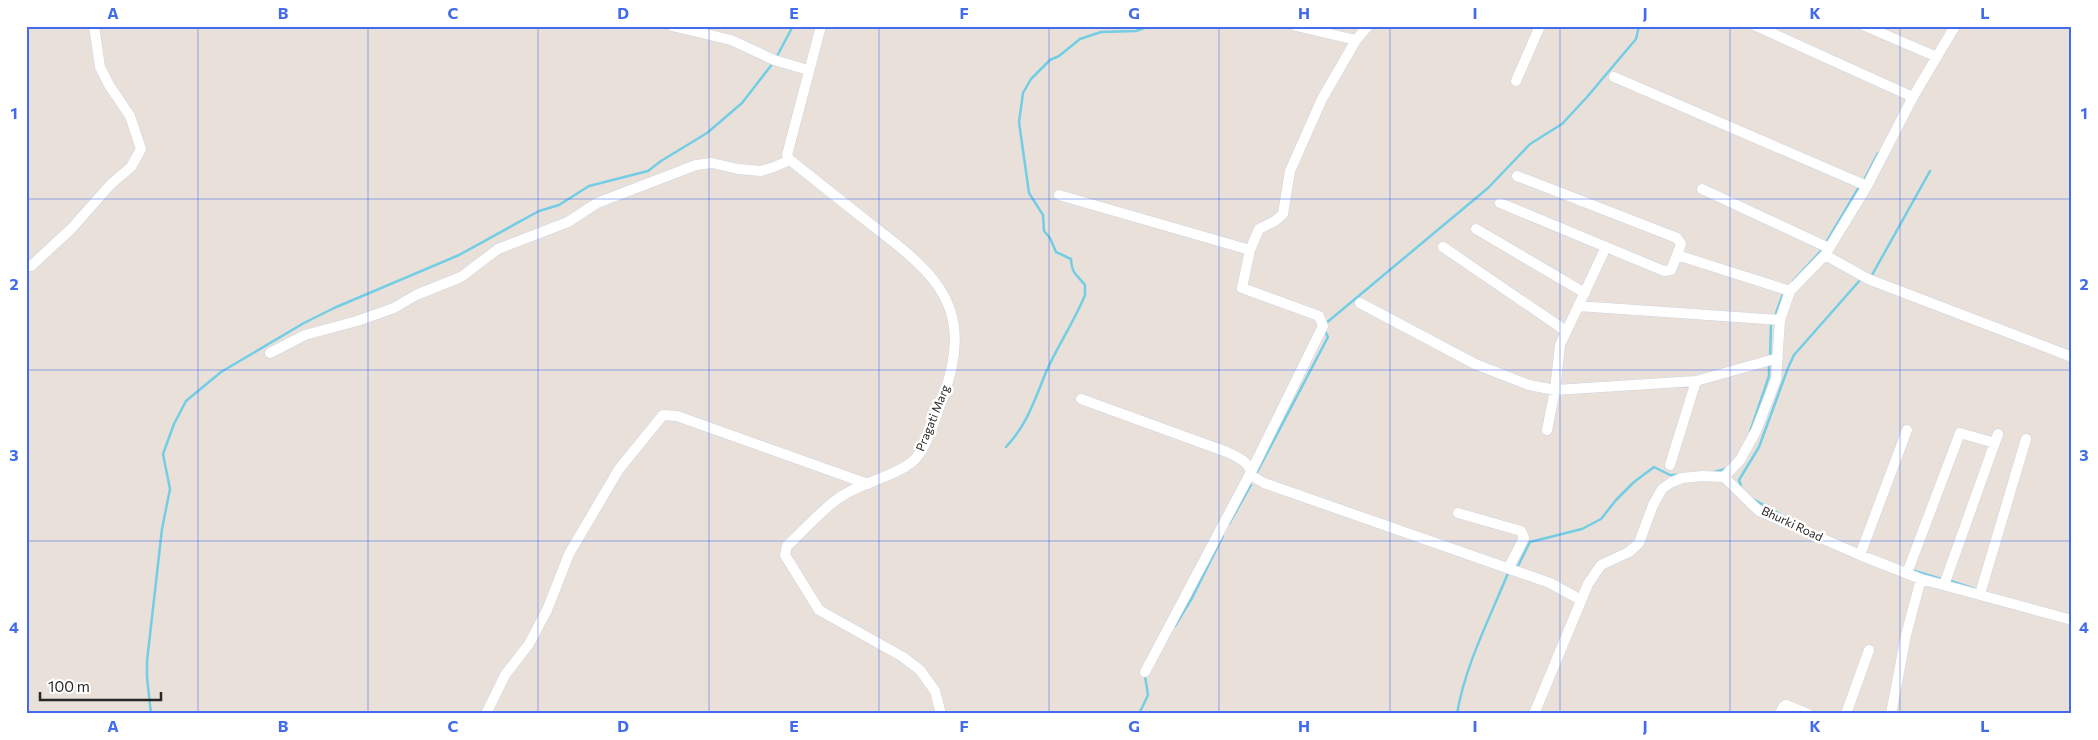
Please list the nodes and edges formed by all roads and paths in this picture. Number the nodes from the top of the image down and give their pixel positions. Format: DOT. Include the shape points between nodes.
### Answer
graph roads {
  1 [pos="94,26"];
  2 [pos="672,26"];
  3 [pos="821,26"];
  4 [pos="1296,26"];
  5 [pos="1368,26"];
  6 [pos="1540,26"];
  7 [pos="1756,26"];
  8 [pos="1865,26"];
  9 [pos="1955,26"];
  10 [pos="697,29"];
  11 [pos="1356,40"];
  12 [pos="1937,57"];
  13 [pos="808,70"];
  14 [pos="1614,77"];
  15 [pos="1516,82"];
  16 [pos="1913,98"];
  17 [pos="790,160"];
  18 [pos="1517,176"];
  19 [pos="1867,186"];
  20 [pos="1702,189"];
  21 [pos="1059,195"];
  22 [pos="1500,204"];
  23 [pos="1476,229"];
  24 [pos="1443,247"];
  25 [pos="1606,248"];
  26 [pos="1250,250"];
  27 [pos="1827,252"];
  28 [pos="1677,255"];
  29 [pos="26,265"];
  30 [pos="1790,291"];
  31 [pos="1584,293"];
  32 [pos="1360,303"];
  33 [pos="1578,306"];
  34 [pos="1780,320"];
  35 [pos="1566,331"];
  36 [pos="270,353"];
  37 [pos="2072,357"];
  38 [pos="1778,358"];
  39 [pos="1696,381"];
  40 [pos="1555,390"];
  41 [pos="1081,399"];
  42 [pos="1547,430"];
  43 [pos="1907,430"];
  44 [pos="2026,439"];
  45 [pos="1670,465"];
  46 [pos="1251,472"];
  47 [pos="1724,477"];
  48 [pos="868,484"];
  49 [pos="1458,513"];
  50 [pos="1860,555"];
  51 [pos="1509,567"];
  52 [pos="1907,573"];
  53 [pos="1921,579"];
  54 [pos="1944,586"];
  55 [pos="1980,594"];
  56 [pos="1581,600"];
  57 [pos="2072,620"];
  58 [pos="1869,650"];
  59 [pos="1145,672"];
  60 [pos="486,714"];
  61 [pos="941,714"];
  62 [pos="1534,714"];
  63 [pos="1780,714"];
  64 [pos="1808,714"];
  65 [pos="1846,714"];
  66 [pos="1891,714"];
  1 -- 29 [label="street" via="100,67 130,116 141,149 131,167 71,229 32,266"];
  2 -- 10 [label="street"];
  3 -- 13 [label="street"];
  4 -- 11 [label="street"];
  5 -- 11 [label="street"];
  6 -- 15 [label="street"];
  7 -- 16 [label="street"];
  8 -- 12 [label="street"];
  9 -- 12 [label="street"];
  10 -- 13 [label="street"];
  11 -- 26 [label="street" via="1322,98 1290,171 1283,214 1259,229"];
  12 -- 16 [label="street"];
  13 -- 17 [label="street" via="787,152"];
  14 -- 19 [label="street"];
  16 -- 19 [label="street"];
  17 -- 36 [label="street" via="761,171 712,163 696,165 597,203 568,222 498,249 461,277 416,295 394,308 305,335"];
  17 -- 48 [label="street, Pragati Marg" via="908,252 934,279 953,318 954,347 948,382 932,427 911,462"];
  18 -- 28 [label="street" via="1677,238 1681,244"];
  19 -- 27 [label="street"];
  20 -- 27 [label="street"];
  21 -- 26 [label="street"];
  22 -- 25 [label="street"];
  23 -- 31 [label="street"];
  24 -- 35 [label="street"];
  25 -- 28 [label="street" via="1664,271 1671,270"];
  25 -- 31 [label="street"];
  26 -- 46 [label="street" via="1242,288 1319,316 1323,326"];
  27 -- 30 [label="street"];
  27 -- 37 [label="street" via="1868,279"];
  28 -- 30 [label="street"];
  30 -- 34 [label="street"];
  31 -- 33 [label="street"];
  32 -- 40 [label="street" via="1474,364 1529,385"];
  33 -- 34 [label="street"];
  33 -- 35 [label="street"];
  34 -- 38 [label="street"];
  35 -- 40 [label="street" via="1560,345"];
  38 -- 39 [label="street"];
  38 -- 47 [label="street" via="1776,379 1756,431 1740,460"];
  39 -- 40 [label="street"];
  39 -- 45 [label="street"];
  40 -- 42 [label="street"];
  41 -- 46 [label="street" via="1227,452 1243,460"];
  43 -- 50 [label="street"];
  44 -- 55 [label="street"];
  46 -- 51 [label="street" via="1264,483"];
  46 -- 59 [label="street"];
  47 -- 50 [label="street, Bhurki Road" via="1759,510"];
  47 -- 56 [label="street" via="1682,478 1662,489 1652,505 1639,543 1629,552 1601,565"];
  48 -- 60 [label="street" via="677,416 663,415 619,469 569,554 529,644 505,675"];
  48 -- 61 [label="street, Pragati Marg" via="841,496 787,546 787,560 819,610 920,670 935,691"];
  49 -- 51 [label="street" via="1521,531 1524,538"];
  50 -- 52 [label="street, Bhurki Road"];
  51 -- 56 [label="street" via="1550,582"];
  52 -- 53 [label="street, Bhurki Road"];
  52 -- 54 [label="street" via="1960,433 1997,438"];
  53 -- 54 [label="street, Bhurki Road"];
  53 -- 66 [label="street"];
  54 -- 55 [label="street, Bhurki Road"];
  55 -- 57 [label="street, Bhurki Road"];
  56 -- 62 [label="street"];
  58 -- 65 [label="street"];
  63 -- 64 [label="street" via="1786,705"];
}
